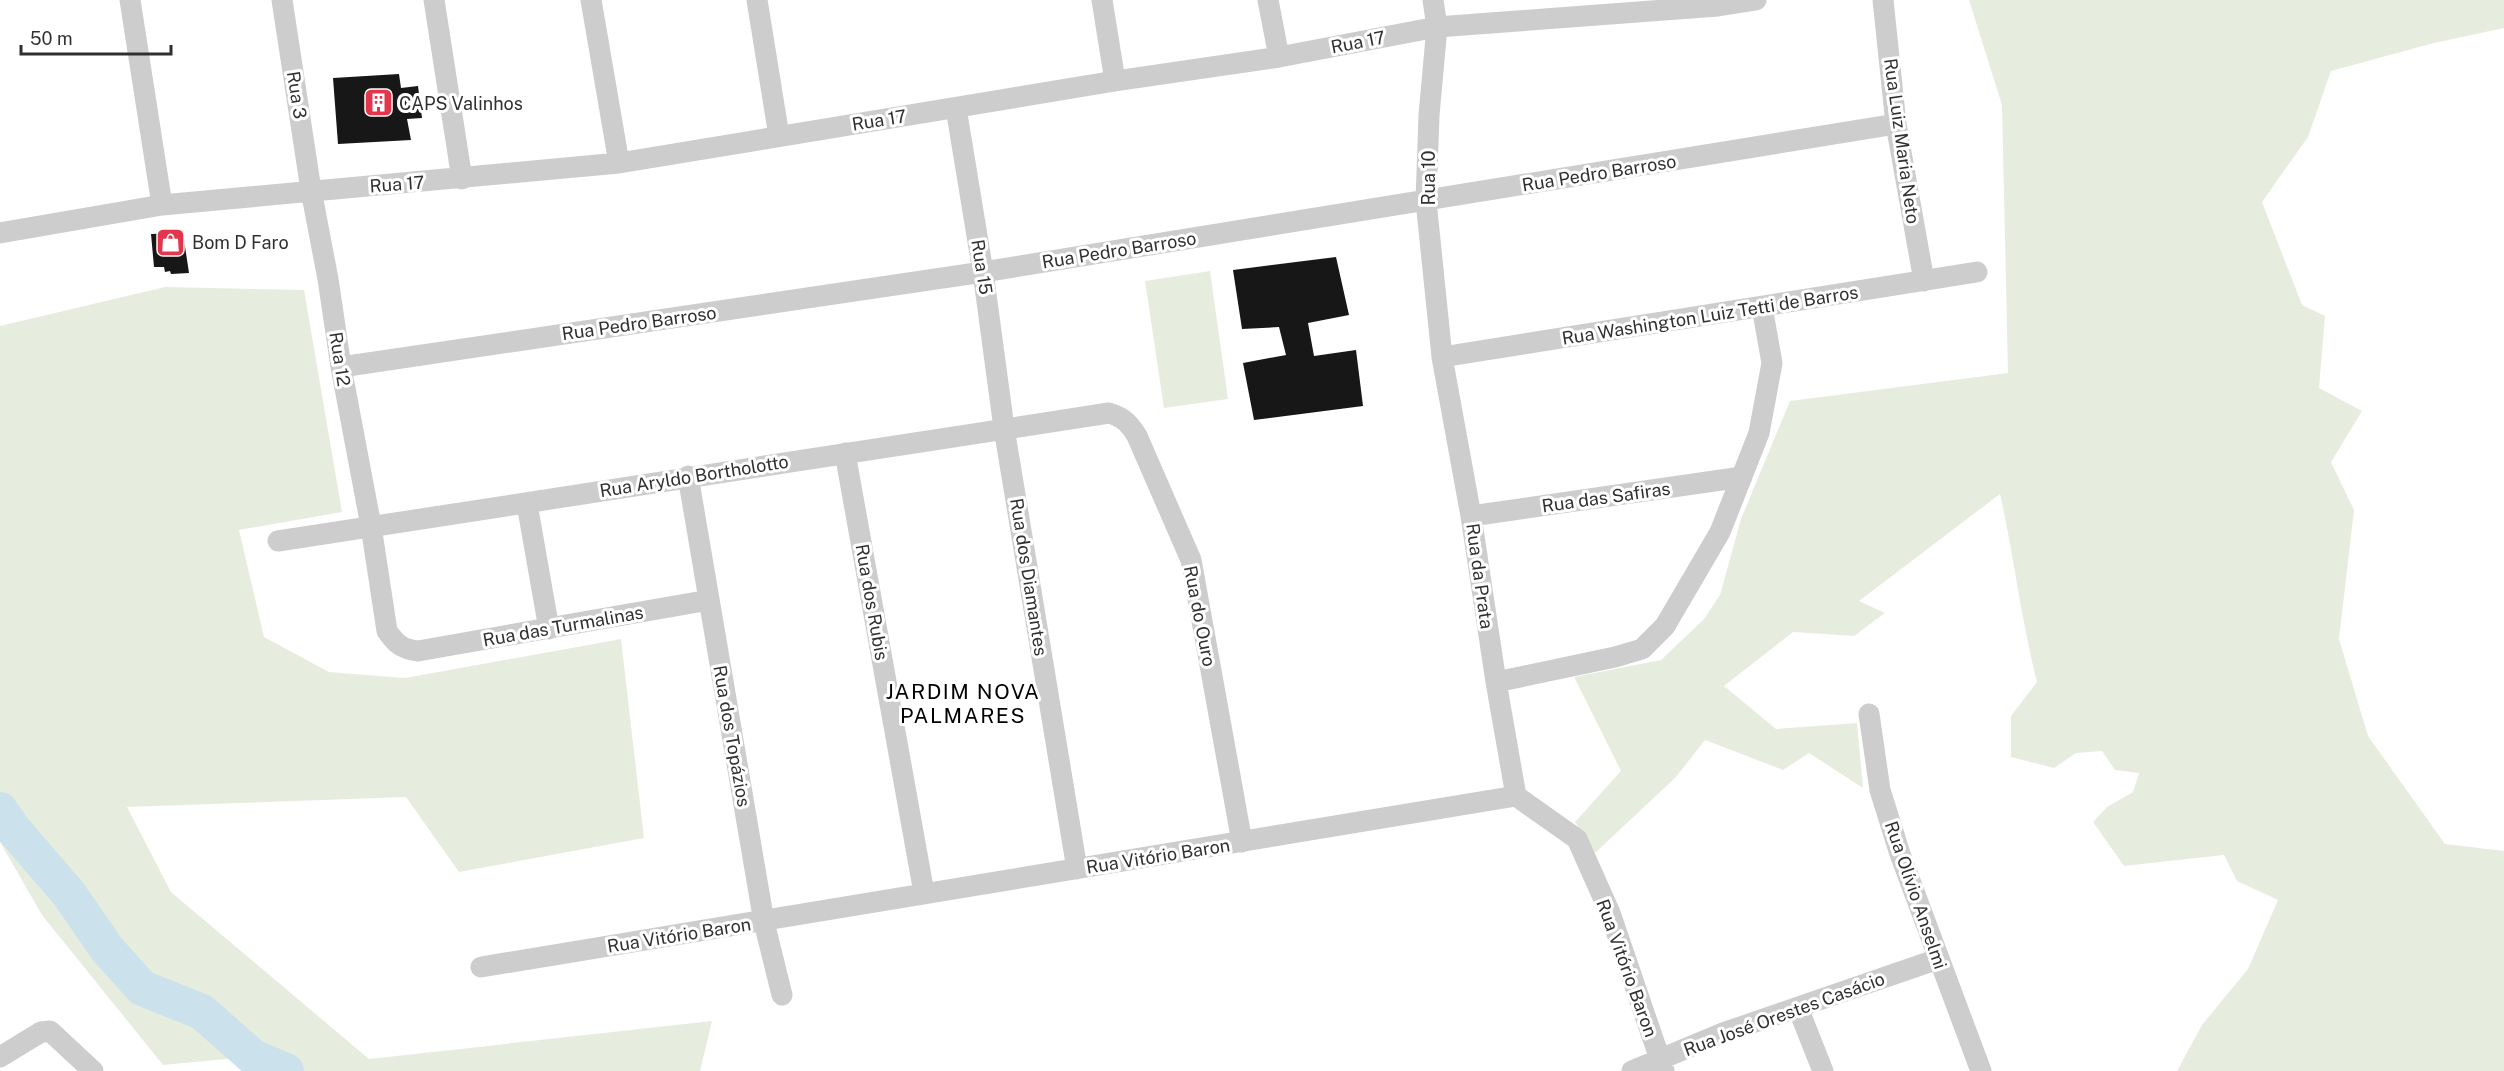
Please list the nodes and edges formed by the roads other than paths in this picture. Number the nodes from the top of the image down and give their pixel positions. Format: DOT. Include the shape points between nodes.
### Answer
graph roads {
  1 [pos="130,0"];
  2 [pos="282,0"];
  3 [pos="434,0"];
  4 [pos="591,0"];
  5 [pos="757,0"];
  6 [pos="1102,0"];
  7 [pos="1268,0"];
  8 [pos="1433,0"];
  9 [pos="1756,0"];
  10 [pos="1883,0"];
  11 [pos="1717,3"];
  12 [pos="1437,27"];
  13 [pos="1279,57"];
  14 [pos="1115,81"];
  15 [pos="956,108"];
  16 [pos="1896,124"];
  17 [pos="778,136"];
  18 [pos="619,163"];
  19 [pos="462,179"];
  20 [pos="311,190"];
  21 [pos="1426,201"];
  22 [pos="162,205"];
  23 [pos="1,228"];
  24 [pos="983,272"];
  25 [pos="1977,272"];
  26 [pos="1924,281"];
  27 [pos="1762,307"];
  28 [pos="1442,357"];
  29 [pos="341,367"];
  30 [pos="1109,413"];
  31 [pos="1004,428"];
  32 [pos="845,453"];
  33 [pos="688,476"];
  34 [pos="1742,477"];
  35 [pos="527,504"];
  36 [pos="1471,516"];
  37 [pos="372,526"];
  38 [pos="278,541"];
  39 [pos="709,600"];
  40 [pos="549,629"];
  41 [pos="418,651"];
  42 [pos="1496,682"];
  43 [pos="1869,714"];
  44 [pos="1516,795"];
  45 [pos="1242,842"];
  46 [pos="1077,868"];
  47 [pos="924,893"];
  48 [pos="764,922"];
  49 [pos="1938,959"];
  50 [pos="481,967"];
  51 [pos="782,995"];
  52 [pos="1798,1008"];
  53 [pos="0,1057"];
  54 [pos="0,1065"];
  55 [pos="1662,1065"];
  56 [pos="5,1071"];
  57 [pos="93,1071"];
  58 [pos="1632,1071"];
  59 [pos="1823,1071"];
  60 [pos="1981,1071"];
  1 -- 22 [label="street"];
  2 -- 20 [label="street, Rua 3"];
  3 -- 19 [label="street"];
  4 -- 18 [label="street"];
  5 -- 17 [label="street"];
  6 -- 14 [label="street"];
  7 -- 13 [label="street"];
  8 -- 12 [label="street, Rua 10"];
  9 -- 11 [label="street, Rua 17"];
  10 -- 16 [label="street, Rua Luiz Maria Neto"];
  11 -- 12 [label="street, Rua 17"];
  12 -- 13 [label="street, Rua 17"];
  12 -- 21 [label="street, Rua 10"];
  13 -- 14 [label="street, Rua 17"];
  14 -- 15 [label="street, Rua 17"];
  15 -- 17 [label="street, Rua 17"];
  15 -- 24 [label="street, Rua 15"];
  16 -- 21 [label="street, Rua Pedro Barroso"];
  16 -- 26 [label="street, Rua Luiz Maria Neto"];
  17 -- 18 [label="street, Rua 17"];
  18 -- 19 [label="street, Rua 17"];
  19 -- 20 [label="street, Rua 17"];
  20 -- 22 [label="street, Rua 17"];
  20 -- 29 [label="street, Rua 12"];
  21 -- 24 [label="street, Rua Pedro Barroso"];
  21 -- 28 [label="street, Rua 10"];
  22 -- 23 [label="street, Rua 17"];
  24 -- 29 [label="street, Rua Pedro Barroso"];
  24 -- 31 [label="street, Rua 15"];
  25 -- 26 [label="street, Rua Washington Luiz Tetti de Barros"];
  26 -- 27 [label="street, Rua Washington Luiz Tetti de Barros"];
  27 -- 28 [label="street, Rua Washington Luiz Tetti de Barros"];
  27 -- 34 [label="street" via="1772,363 1760,433"];
  28 -- 36 [label="street, Rua da Prata"];
  29 -- 37 [label="street, Rua 12"];
  30 -- 31 [label="street, Rua Aryldo Bortholotto"];
  30 -- 45 [label="street, Rua do Ouro" via="1129,423 1137,435 1191,560"];
  31 -- 32 [label="street, Rua Aryldo Bortholotto"];
  31 -- 46 [label="street, Rua dos Diamantes"];
  32 -- 33 [label="street, Rua Aryldo Bortholotto"];
  32 -- 47 [label="street, Rua dos Rubis"];
  33 -- 35 [label="street, Rua Aryldo Bortholotto"];
  33 -- 39 [label="street, Rua dos Topázios"];
  34 -- 36 [label="street, Rua das Safiras"];
  34 -- 42 [label="street" via="1720,532 1700,568 1665,626 1642,649"];
  35 -- 37 [label="street, Rua Aryldo Bortholotto"];
  35 -- 40 [label="street"];
  36 -- 42 [label="street, Rua da Prata"];
  37 -- 38 [label="street, Rua Aryldo Bortholotto"];
  37 -- 41 [label="street, Rua 12" via="387,631 397,645"];
  39 -- 40 [label="street, Rua das Turmalinas"];
  39 -- 48 [label="street, Rua dos Topázios"];
  40 -- 41 [label="street, Rua das Turmalinas"];
  42 -- 44 [label="street, Rua da Prata"];
  43 -- 49 [label="street, Rua Olívio Anselmi" via="1880,790"];
  44 -- 45 [label="street, Rua Vitório Baron"];
  44 -- 55 [label="street, Rua Vitório Baron" via="1577,839 1610,913"];
  45 -- 46 [label="street, Rua Vitório Baron"];
  46 -- 47 [label="street, Rua Vitório Baron"];
  47 -- 48 [label="street, Rua Vitório Baron"];
  48 -- 50 [label="street, Rua Vitório Baron"];
  48 -- 51 [label="street, Rua dos Topázios"];
  49 -- 52 [label="street, Rua José Orestes Casácio"];
  49 -- 60 [label="street, Rua Olívio Anselmi"];
  52 -- 55 [label="street, Rua José Orestes Casácio" via="1723,1033"];
  52 -- 59 [label="street"];
  53 -- 57 [label="street" via="41,1032 50,1031"];
  54 -- 56 [label="street"];
  55 -- 58 [label="street, Rua José Orestes Casácio"];
}
